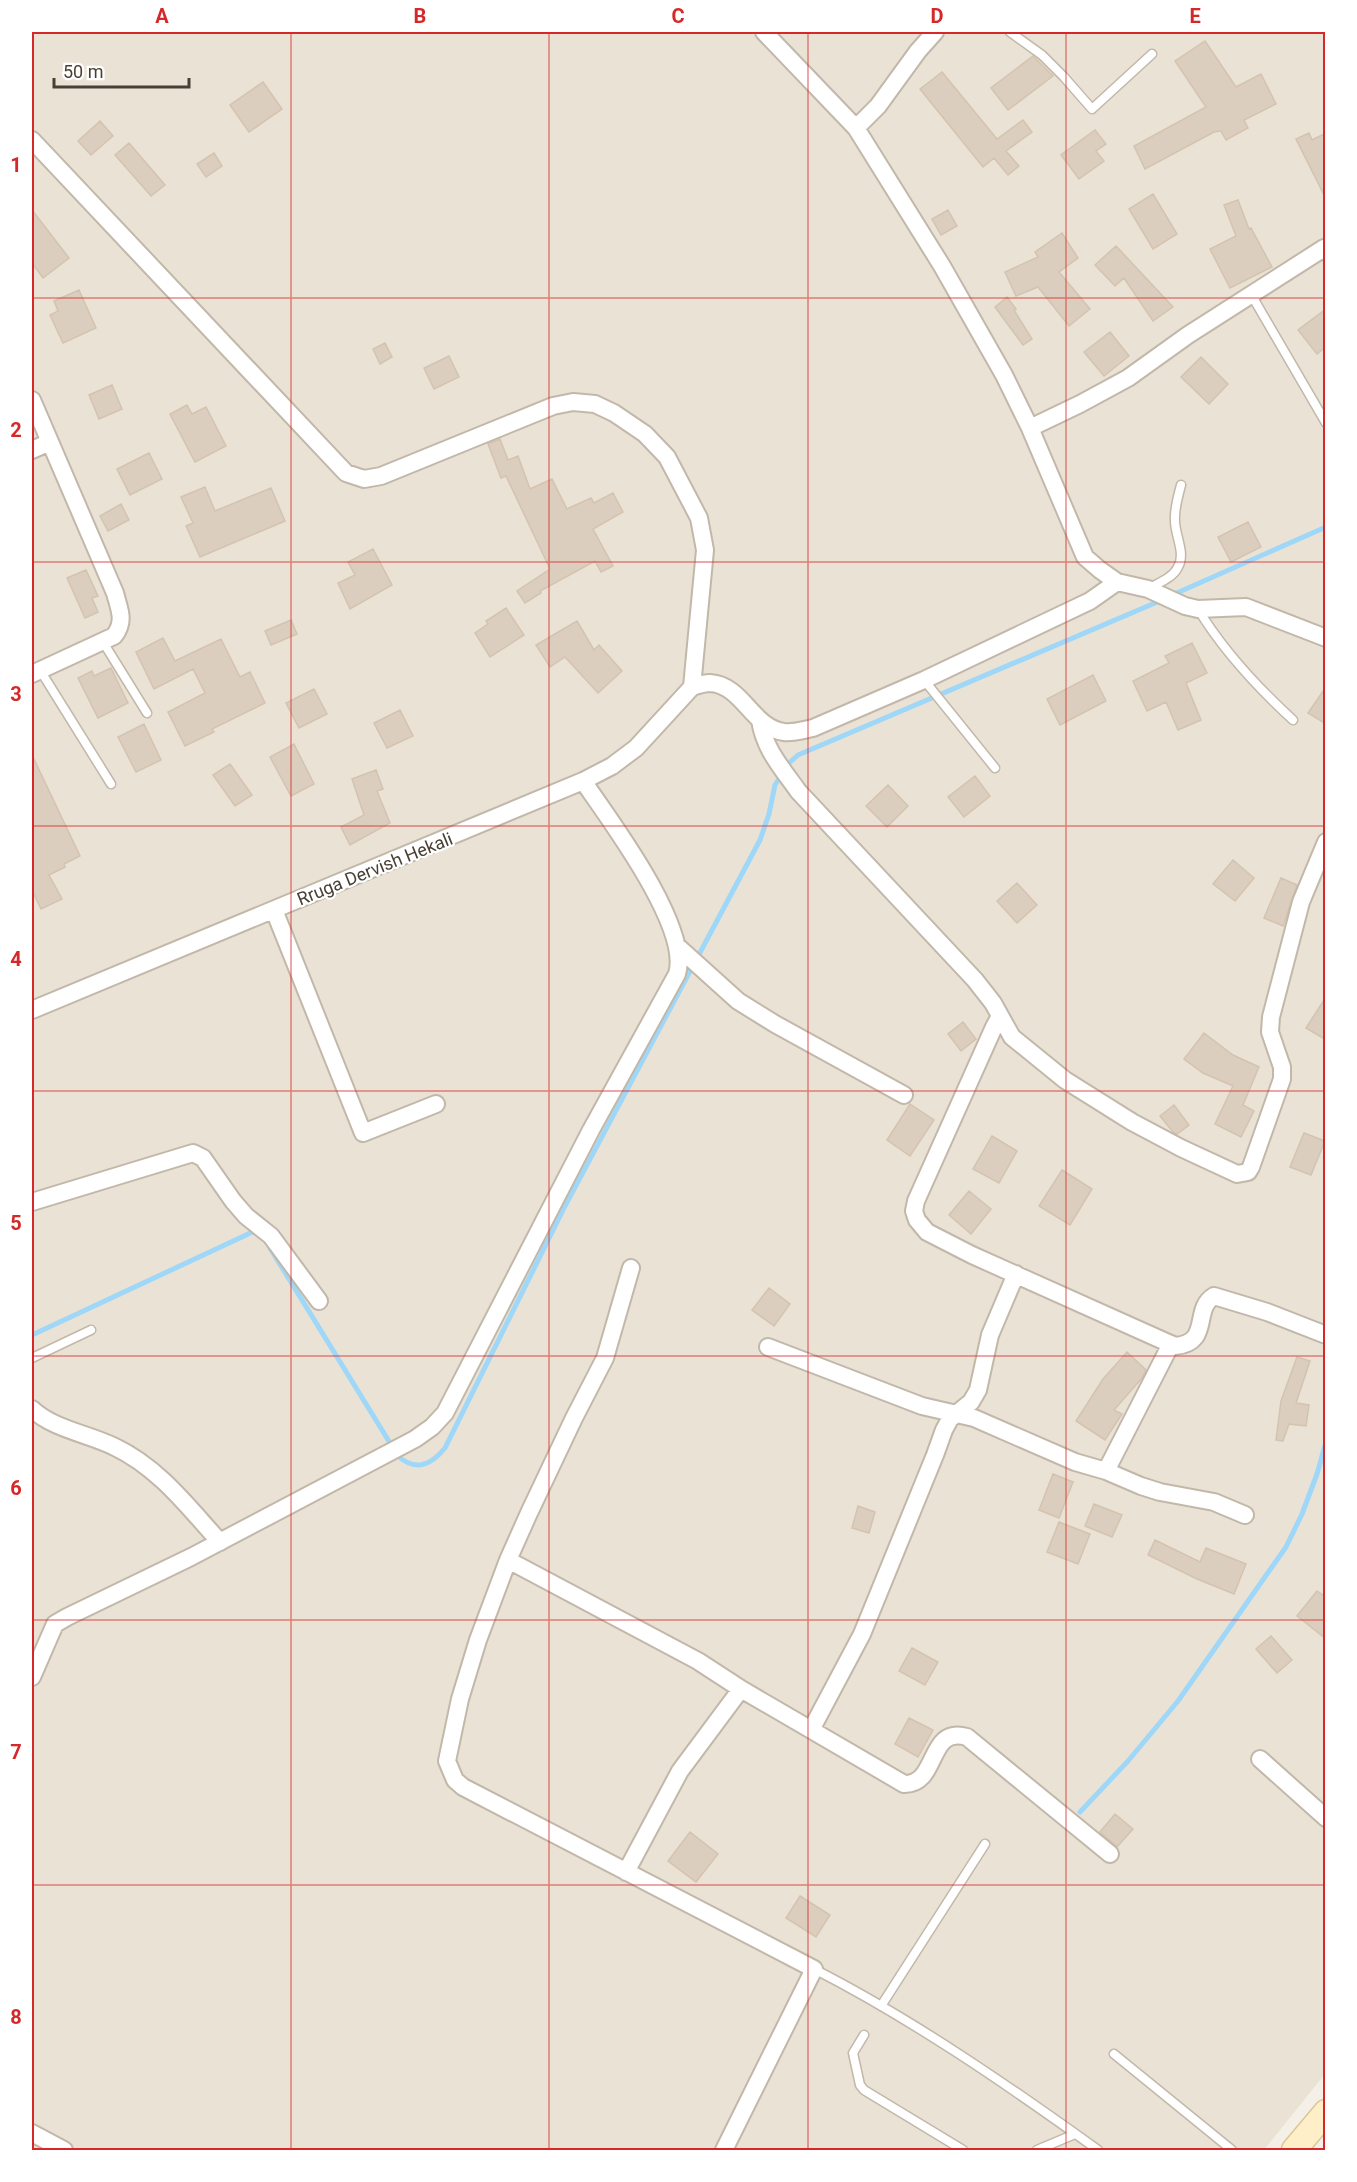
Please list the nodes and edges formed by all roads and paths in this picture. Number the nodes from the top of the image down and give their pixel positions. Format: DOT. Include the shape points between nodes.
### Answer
graph roads {
  1 [pos="764,32"];
  2 [pos="935,32"];
  3 [pos="1010,32"];
  4 [pos="1152,54"];
  5 [pos="856,128"];
  6 [pos="32,140"];
  7 [pos="1326,252"];
  8 [pos="1252,296"];
  9 [pos="32,400"];
  10 [pos="1326,423"];
  11 [pos="1030,428"];
  12 [pos="50,442"];
  13 [pos="32,450"];
  14 [pos="1181,485"];
  15 [pos="1117,582"];
  16 [pos="1153,591"];
  17 [pos="1192,608"];
  18 [pos="1326,638"];
  19 [pos="103,642"];
  20 [pos="35,672"];
  21 [pos="929,686"];
  22 [pos="692,687"];
  23 [pos="147,713"];
  24 [pos="760,720"];
  25 [pos="1293,720"];
  26 [pos="995,768"];
  27 [pos="582,781"];
  28 [pos="111,784"];
  29 [pos="1326,842"];
  30 [pos="274,910"];
  31 [pos="683,951"];
  32 [pos="32,1010"];
  33 [pos="1000,1016"];
  34 [pos="904,1095"];
  35 [pos="436,1104"];
  36 [pos="32,1202"];
  37 [pos="631,1268"];
  38 [pos="1016,1274"];
  39 [pos="319,1301"];
  40 [pos="91,1330"];
  41 [pos="1326,1335"];
  42 [pos="1171,1344"];
  43 [pos="768,1347"];
  44 [pos="32,1358"];
  45 [pos="32,1409"];
  46 [pos="957,1413"];
  47 [pos="1106,1471"];
  48 [pos="1245,1515"];
  49 [pos="220,1542"];
  50 [pos="508,1560"];
  51 [pos="32,1677"];
  52 [pos="741,1689"];
  53 [pos="811,1730"];
  54 [pos="1260,1759"];
  55 [pos="1326,1818"];
  56 [pos="985,1844"];
  57 [pos="1110,1854"];
  58 [pos="626,1872"];
  59 [pos="814,1969"];
  60 [pos="881,2006"];
  61 [pos="864,2034"];
  62 [pos="1114,2054"];
  63 [pos="1326,2112"];
  64 [pos="32,2133"];
  65 [pos="1075,2134"];
  66 [pos="64,2151"];
  67 [pos="724,2151"];
  68 [pos="963,2151"];
  69 [pos="1037,2151"];
  70 [pos="1098,2151"];
  71 [pos="1232,2151"];
  72 [pos="1294,2151"];
  1 -- 5 [label="street"];
  2 -- 5 [label="street" via="878,106"];
  3 -- 4 [label="lane" via="1042,55 1092,109"];
  5 -- 11 [label="street" via="942,266"];
  6 -- 22 [label="street" via="346,473 364,479 381,476 553,406 573,402 595,404 645,434 667,457 699,518 705,550"];
  7 -- 8 [label="street" via="1324,248"];
  8 -- 10 [label="lane"];
  8 -- 11 [label="street" via="1128,378"];
  9 -- 12 [label="street"];
  11 -- 15 [label="street" via="1085,556"];
  12 -- 13 [label="street"];
  12 -- 19 [label="street" via="115,592 122,620 114,636"];
  14 -- 16 [label="lane" via="1175,524 1181,555 1179,566"];
  15 -- 16 [label="street"];
  15 -- 21 [label="street" via="1090,601"];
  16 -- 17 [label="street"];
  17 -- 18 [label="street" via="1246,607"];
  17 -- 25 [label="lane" via="1258,688"];
  19 -- 20 [label="street"];
  19 -- 23 [label="lane"];
  20 -- 28 [label="lane"];
  21 -- 24 [label="street" via="813,728 782,732"];
  21 -- 26 [label="lane"];
  22 -- 24 [label="street" via="723,685"];
  22 -- 27 [label="street, Rruga Dervish Hekali" via="636,748"];
  24 -- 33 [label="street" via="764,740 798,791 975,980"];
  27 -- 30 [label="street, Rruga Dervish Hekali"];
  27 -- 31 [label="street" via="657,894"];
  29 -- 33 [label="street" via="1301,902 1271,1017 1270,1032 1282,1079 1248,1172 1237,1174 1181,1148 1093,1099 1023,1048"];
  30 -- 32 [label="street, Rruga Dervish Hekali"];
  30 -- 35 [label="street" via="363,1133"];
  31 -- 34 [label="street" via="747,1007"];
  31 -- 49 [label="street" via="677,974 591,1130 446,1413 415,1439"];
  33 -- 38 [label="street" via="914,1211 927,1232"];
  36 -- 39 [label="street" via="193,1153 203,1158 246,1216 271,1236"];
  37 -- 50 [label="street" via="605,1358"];
  38 -- 42 [label="street"];
  38 -- 46 [label="street" via="990,1335 978,1390"];
  40 -- 44 [label="lane"];
  41 -- 42 [label="street" via="1214,1296 1204,1306 1191,1342"];
  42 -- 47 [label="street"];
  43 -- 46 [label="street" via="922,1406"];
  45 -- 49 [label="street" via="151,1468"];
  46 -- 47 [label="street"];
  46 -- 53 [label="street" via="944,1430 862,1634"];
  47 -- 48 [label="street" via="1160,1492 1214,1502"];
  49 -- 51 [label="street" via="55,1624"];
  50 -- 52 [label="street" via="646,1632"];
  50 -- 58 [label="street" via="460,1699 447,1761 450,1772 463,1787"];
  52 -- 53 [label="street"];
  52 -- 58 [label="street" via="680,1771"];
  53 -- 57 [label="street" via="903,1784 910,1784 926,1773 946,1738 967,1737"];
  54 -- 55 [label="street"];
  56 -- 60 [label="lane"];
  58 -- 59 [label="street"];
  59 -- 60 [label="lane"];
  59 -- 67 [label="street"];
  60 -- 65 [label="lane"];
  61 -- 68 [label="lane" via="853,2053 864,2090"];
  62 -- 71 [label="lane"];
  63 -- 72 [label="main road"];
  64 -- 66 [label="street"];
  65 -- 69 [label="lane"];
  65 -- 70 [label="lane"];
}
